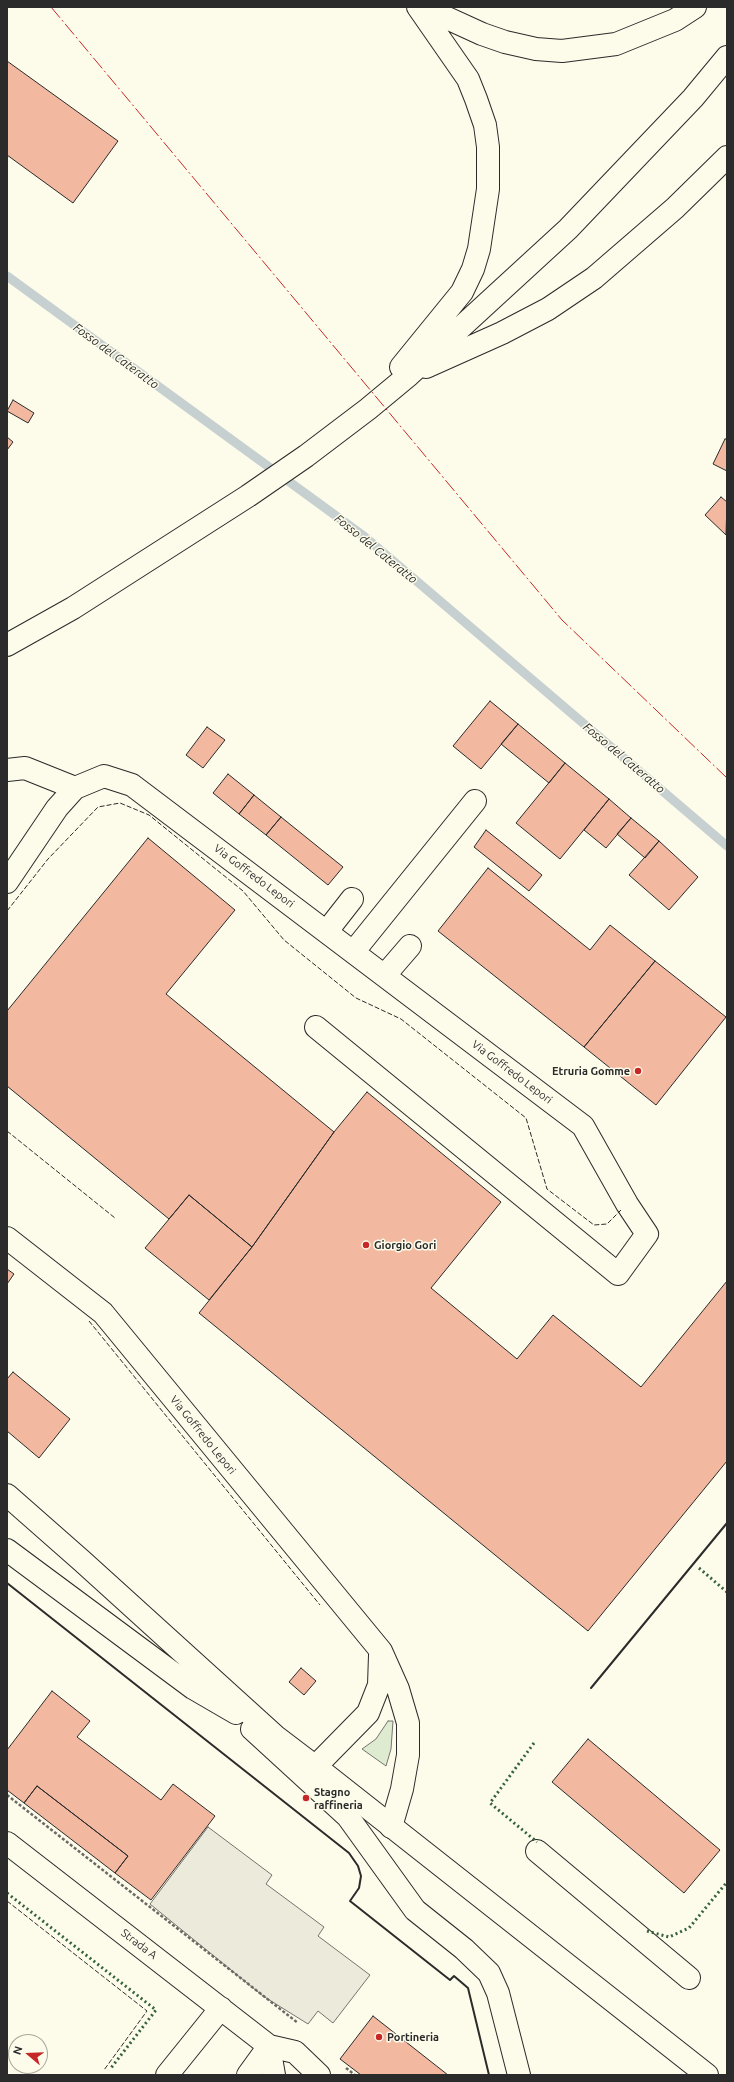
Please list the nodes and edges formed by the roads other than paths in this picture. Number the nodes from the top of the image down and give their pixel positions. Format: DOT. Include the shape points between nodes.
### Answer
graph roads {
  1 [pos="418,7"];
  2 [pos="422,7"];
  3 [pos="695,7"];
  4 [pos="727,58"];
  5 [pos="727,158"];
  6 [pos="409,375"];
  7 [pos="368,409"];
  8 [pos="7,645"];
  9 [pos="7,770"];
  10 [pos="75,788"];
  11 [pos="475,800"];
  12 [pos="7,882"];
  13 [pos="352,899"];
  14 [pos="327,931"];
  15 [pos="410,946"];
  16 [pos="354,951"];
  17 [pos="385,975"];
  18 [pos="316,1027"];
  19 [pos="7,1238"];
  20 [pos="7,1495"];
  21 [pos="7,1550"];
  22 [pos="381,1652"];
  23 [pos="233,1712"];
  24 [pos="275,1736"];
  25 [pos="315,1767"];
  26 [pos="391,1827"];
  27 [pos="7,1843"];
  28 [pos="537,1850"];
  29 [pos="689,1978"];
  30 [pos="221,2008"];
  31 [pos="269,2046"];
  32 [pos="167,2075"];
  33 [pos="248,2075"];
  34 [pos="274,2075"];
  35 [pos="319,2075"];
  36 [pos="519,2075"];
  37 [pos="707,2075"];
  1 -- 7 [label="main road" via="468,79 485,125 489,167 486,214 477,256 462,292"];
  2 -- 3 [label="main road" via="505,42 536,49 562,51 616,44 675,20"];
  4 -- 6 [label="main road" via="693,98 568,229"];
  5 -- 6 [label="main road" via="641,239 594,278 548,309"];
  6 -- 7 [label="main road"];
  7 -- 8 [label="main road" via="248,496 73,608"];
  9 -- 10 [label="main road" via="25,768"];
  10 -- 12 [label="main road, Via Goffredo Lepori" via="57,808"];
  10 -- 14 [label="main road, Via Goffredo Lepori" via="104,776 132,785"];
  11 -- 16 [label="main road"];
  13 -- 14 [label="main road"];
  14 -- 16 [label="main road, Via Goffredo Lepori"];
  15 -- 17 [label="main road"];
  16 -- 17 [label="main road, Via Goffredo Lepori"];
  17 -- 18 [label="main road, Via Goffredo Lepori" via="583,1126 647,1234 618,1274"];
  19 -- 22 [label="main road, Via Goffredo Lepori" via="103,1313"];
  20 -- 24 [label="main road"];
  21 -- 23 [label="main road" via="193,1688"];
  22 -- 25 [label="main road" via="379,1685 368,1713"];
  22 -- 26 [label="main road, Via Goffredo Lepori" via="398,1688 408,1723 408,1755"];
  23 -- 24 [label="main road"];
  23 -- 36 [label="main road" via="348,1817 415,1910 464,1949 489,1973 498,1993"];
  24 -- 25 [label="main road"];
  25 -- 26 [label="main road"];
  26 -- 37 [label="main road"];
  27 -- 30 [label="main road, Strada A"];
  28 -- 29 [label="main road"];
  30 -- 31 [label="main road, Strada A"];
  30 -- 32 [label="main road"];
  31 -- 33 [label="main road"];
  31 -- 34 [label="main road"];
  31 -- 35 [label="main road" via="295,2052"];
}
